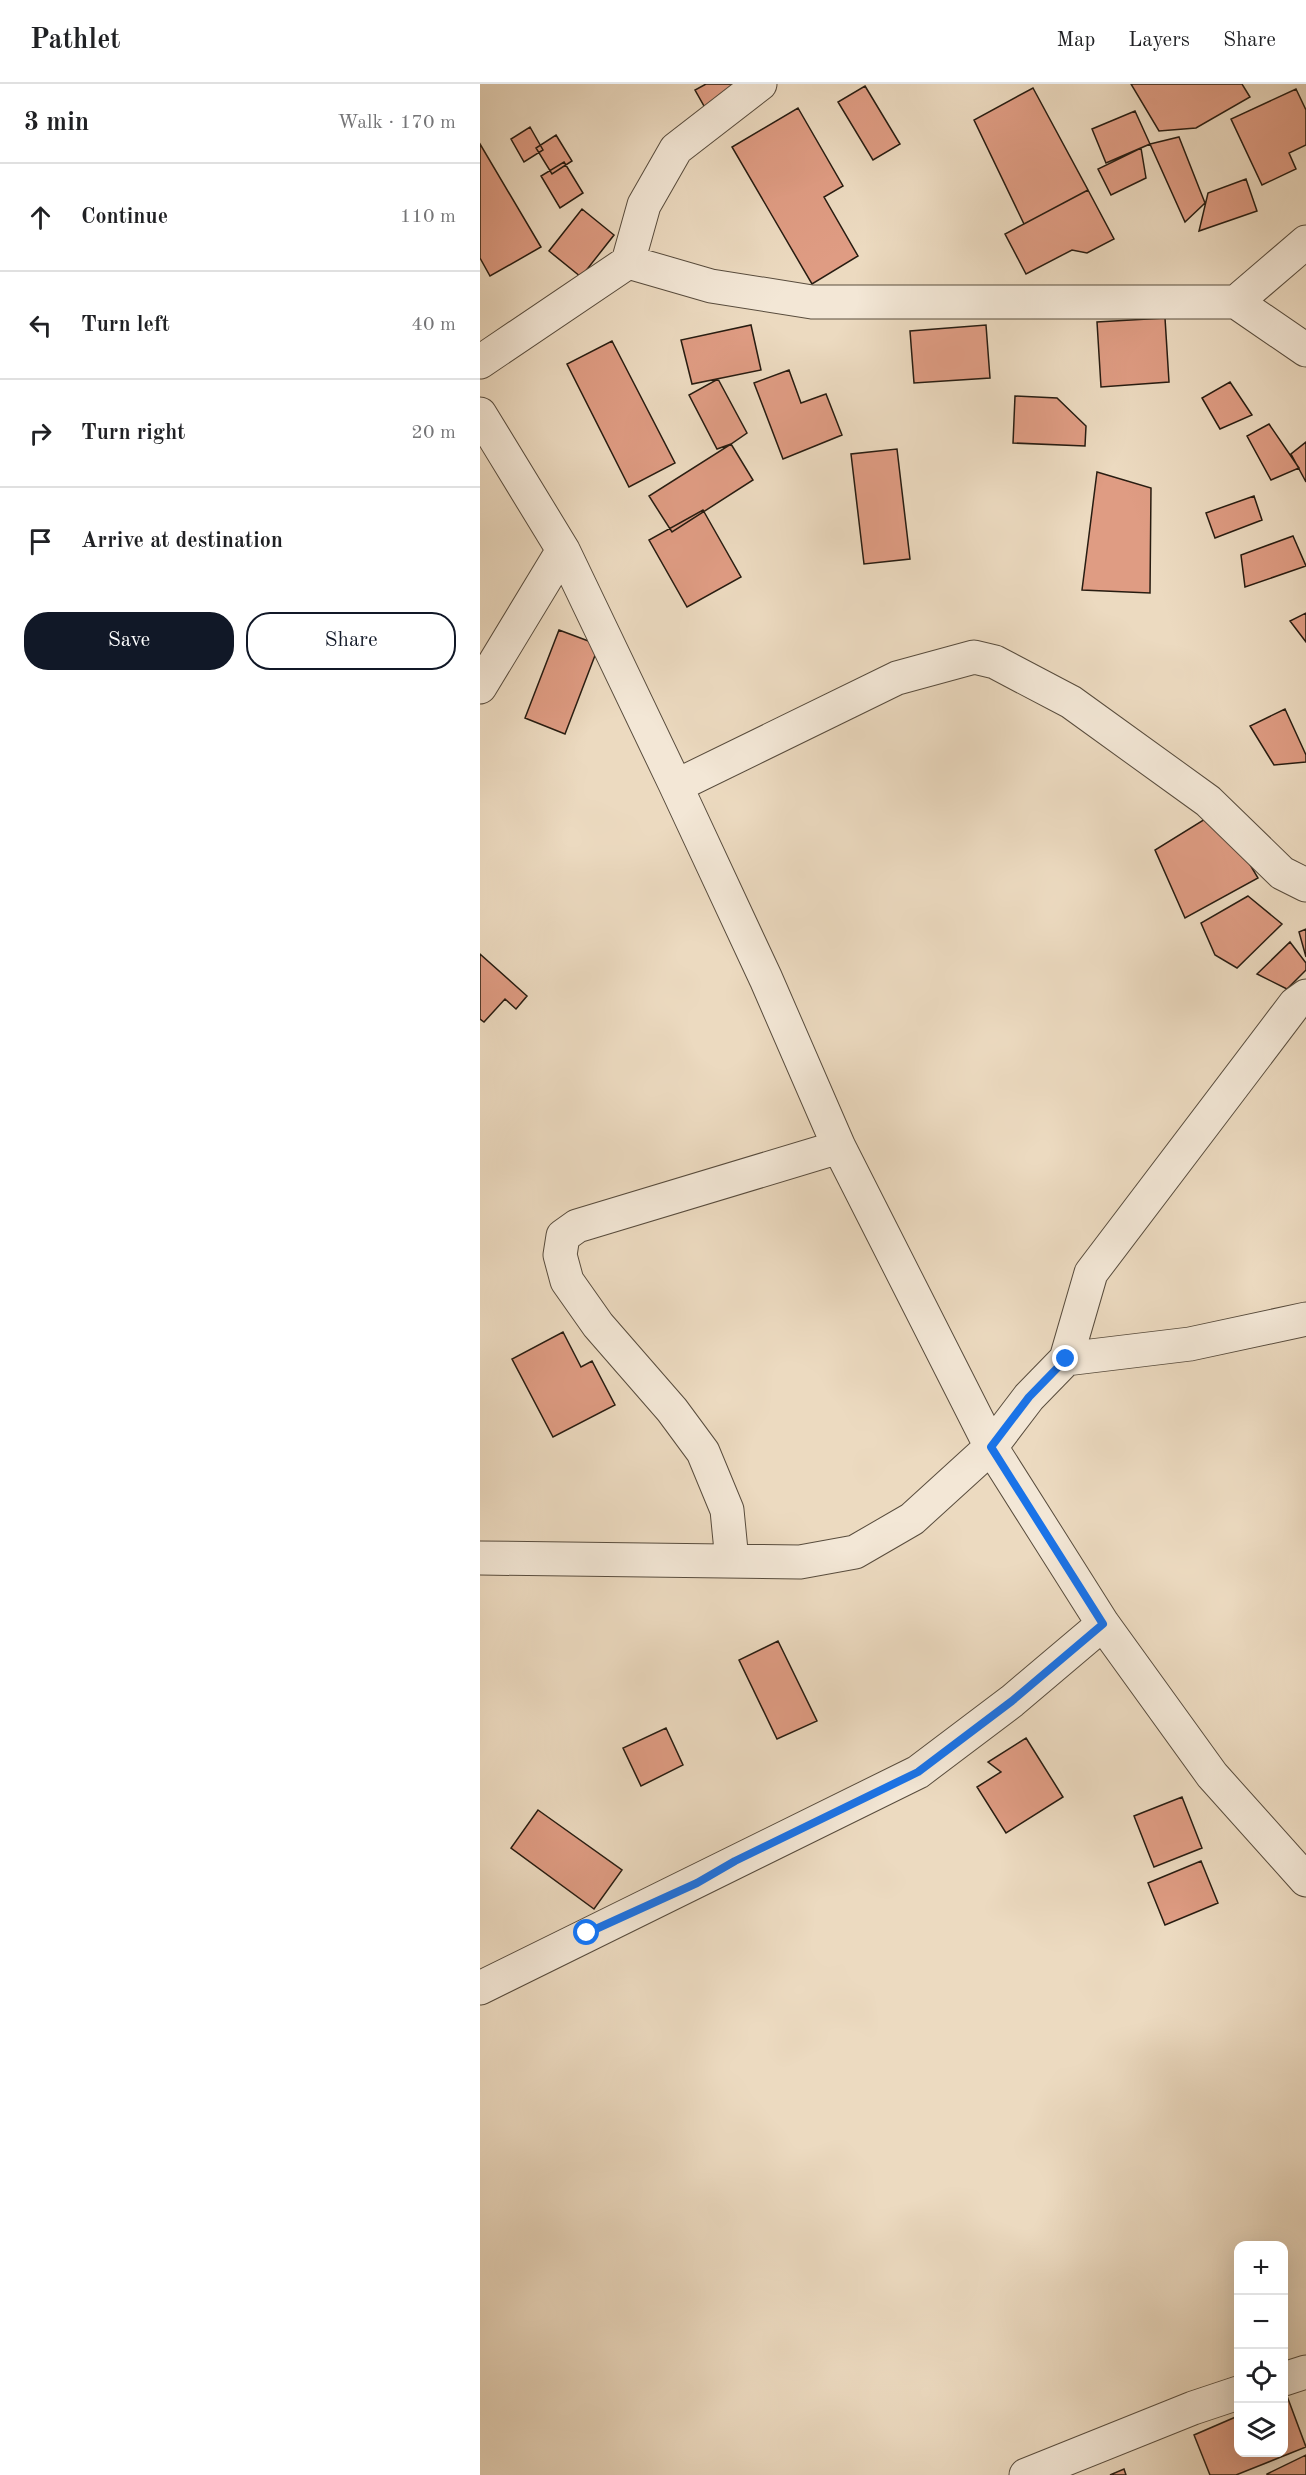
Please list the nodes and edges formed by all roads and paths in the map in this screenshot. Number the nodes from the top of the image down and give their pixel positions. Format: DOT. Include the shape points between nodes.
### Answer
graph roads {
  1 [pos="760,84"];
  2 [pos="1306,242"];
  3 [pos="628,262"];
  4 [pos="1236,302"];
  5 [pos="1306,350"];
  6 [pos="480,362"];
  7 [pos="480,414"];
  8 [pos="563,550"];
  9 [pos="480,687"];
  10 [pos="676,786"];
  11 [pos="1306,885"];
  12 [pos="1306,996"];
  13 [pos="839,1147"];
  14 [pos="1306,1318"];
  15 [pos="1066,1359"];
  16 [pos="991,1447"];
  17 [pos="480,1558"];
  18 [pos="732,1561"];
  19 [pos="1103,1624"];
  20 [pos="1306,1880"];
  21 [pos="480,1988"];
  22 [pos="1306,2372"];
  23 [pos="1288,2378"];
  24 [pos="1234,2395"];
  25 [pos="1026,2475"];
  1 -- 3 [label="street" via="676,149 644,205"];
  2 -- 4 [label="street"];
  3 -- 4 [label="street" via="711,286 812,302"];
  3 -- 6 [label="street"];
  4 -- 5 [label="street"];
  7 -- 8 [label="street"];
  8 -- 9 [label="street"];
  8 -- 10 [label="street"];
  10 -- 11 [label="street" via="897,678 974,657 994,662 1071,702 1208,801 1282,873"];
  10 -- 13 [label="street"];
  12 -- 15 [label="street" via="1295,1004 1091,1273"];
  13 -- 16 [label="street"];
  13 -- 18 [label="street" via="577,1226 563,1236 560,1255 567,1281 598,1325 703,1452 727,1510"];
  14 -- 15 [label="street" via="1190,1344"];
  15 -- 16 [label="street" via="1029,1397"];
  16 -- 18 [label="street" via="912,1519 855,1552 800,1562"];
  16 -- 19 [label="street"];
  17 -- 18 [label="street"];
  19 -- 20 [label="street" via="1212,1775"];
  19 -- 21 [label="street" via="1012,1701 918,1772"];
  22 -- 23 [label="street"];
  24 -- 25 [label="street"];
}
